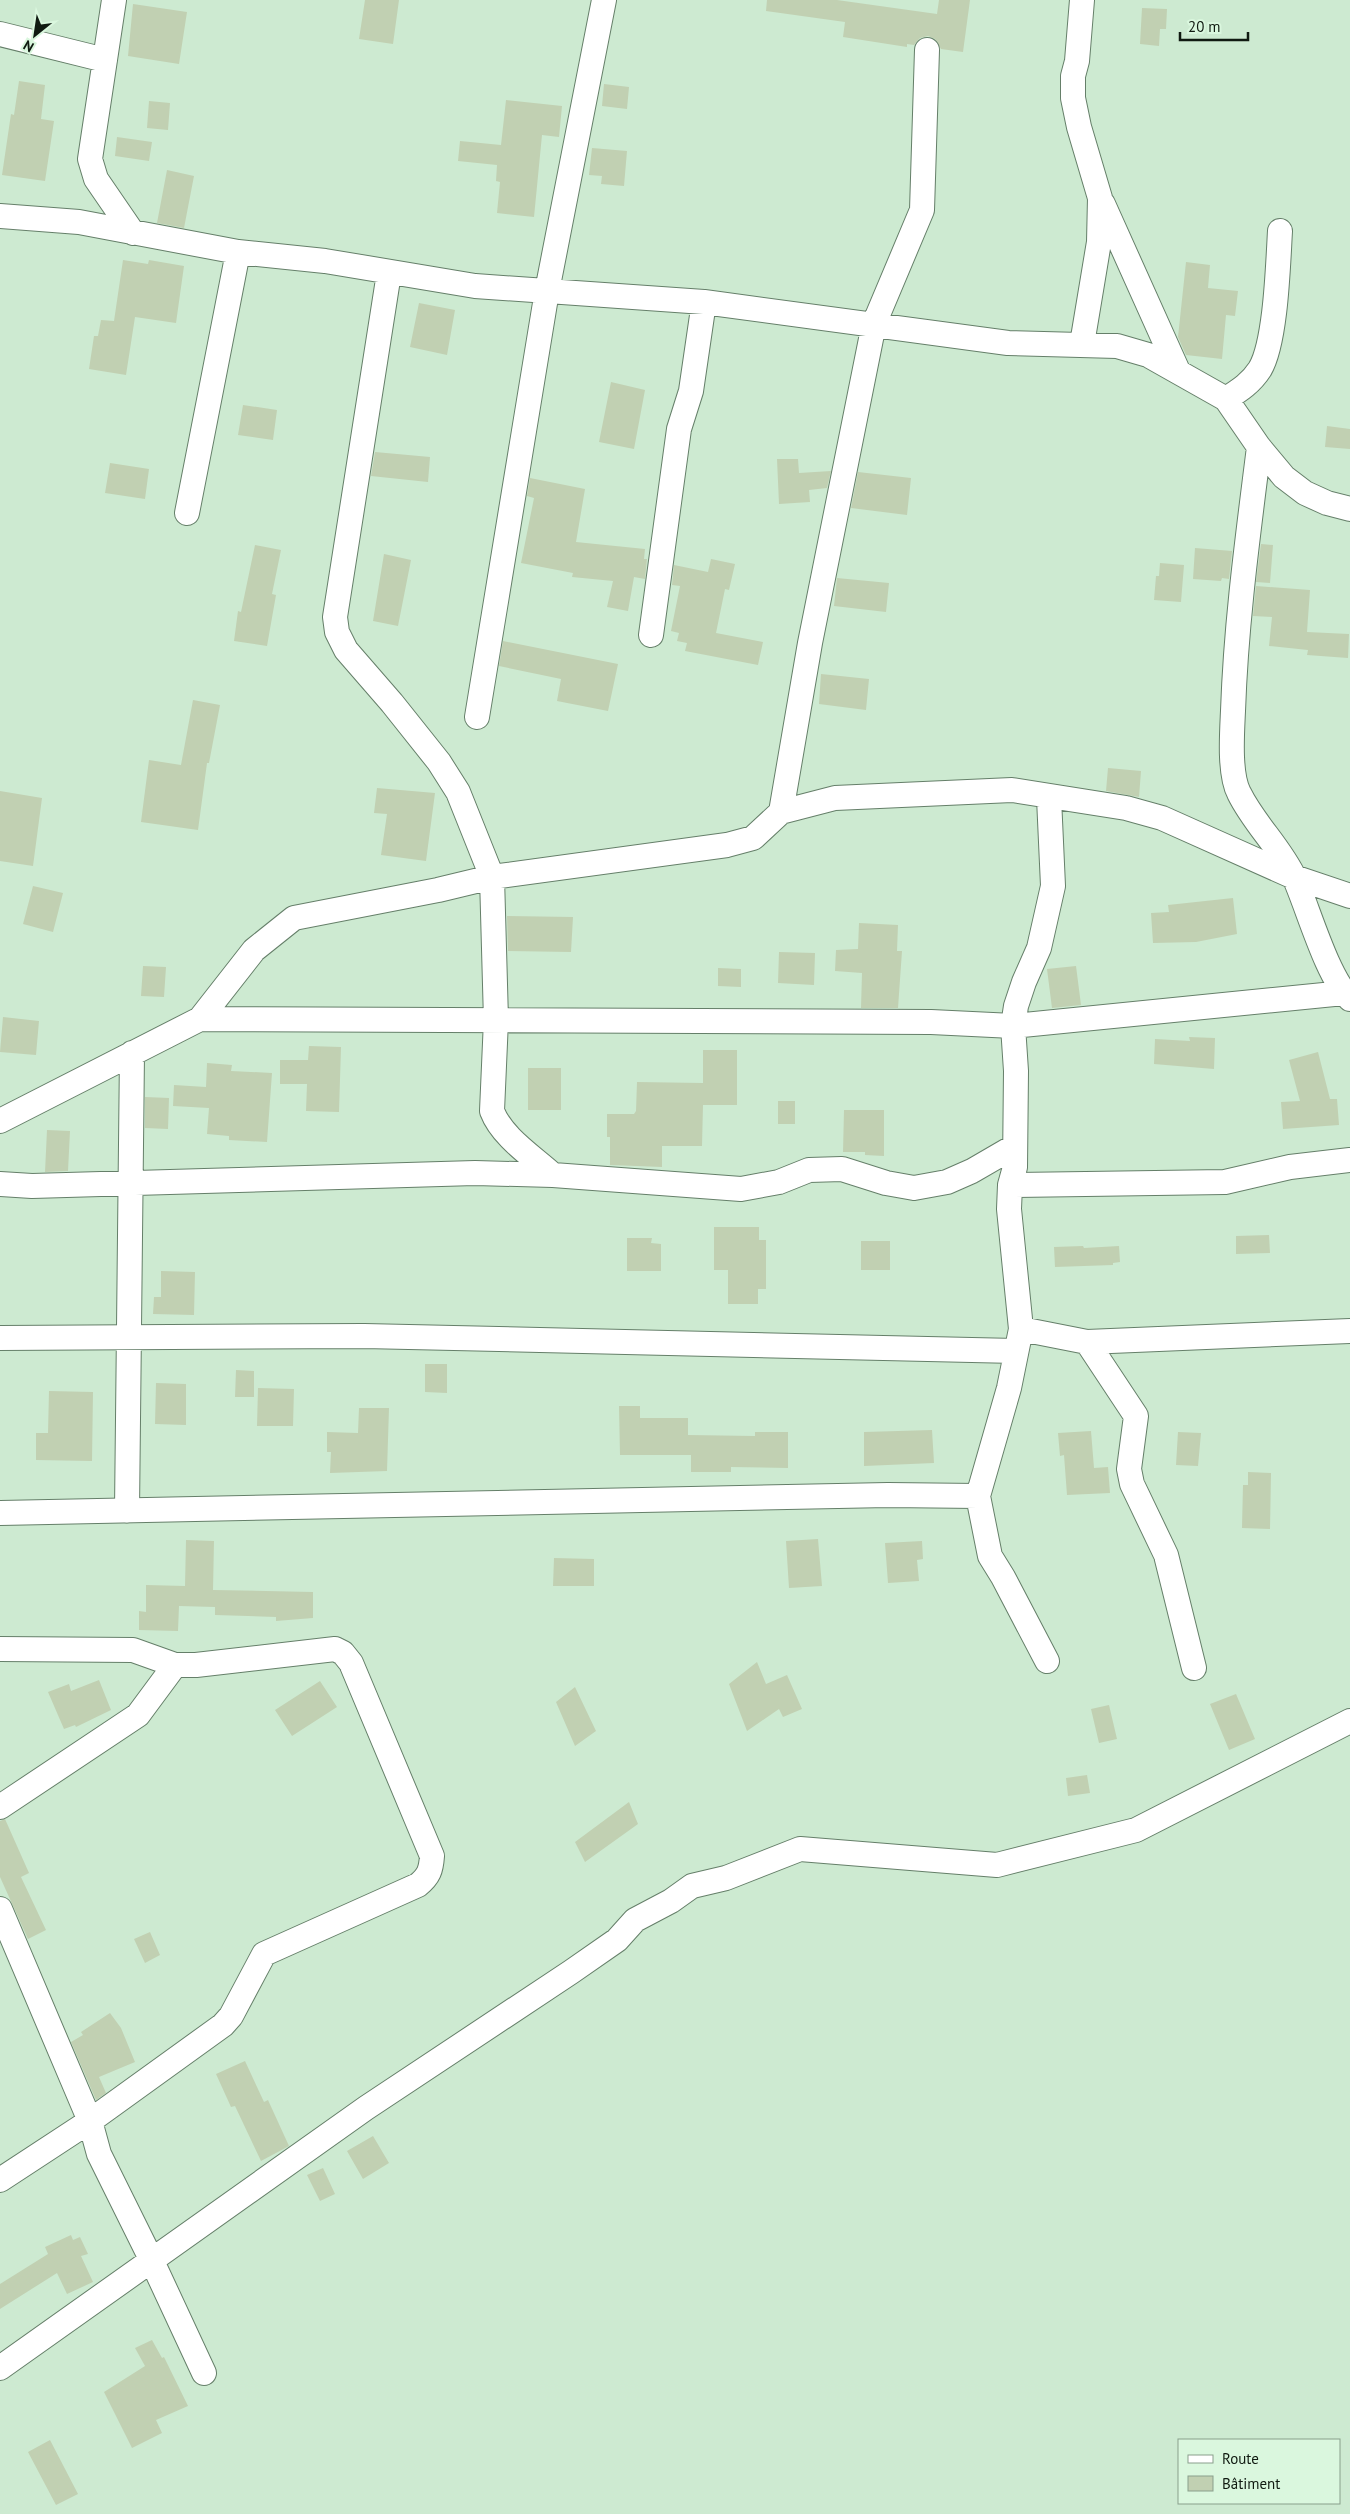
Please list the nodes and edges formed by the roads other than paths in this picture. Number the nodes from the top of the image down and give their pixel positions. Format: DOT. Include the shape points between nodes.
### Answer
graph roads {
  1 [pos="114,0"];
  2 [pos="604,0"];
  3 [pos="1082,0"];
  4 [pos="0,34"];
  5 [pos="927,50"];
  6 [pos="105,60"];
  7 [pos="1100,198"];
  8 [pos="0,216"];
  9 [pos="1280,231"];
  10 [pos="133,233"];
  11 [pos="238,252"];
  12 [pos="389,273"];
  13 [pos="547,291"];
  14 [pos="704,302"];
  15 [pos="874,324"];
  16 [pos="1082,344"];
  17 [pos="1178,371"];
  18 [pos="1226,399"];
  19 [pos="1259,447"];
  20 [pos="1350,509"];
  21 [pos="187,513"];
  22 [pos="651,636"];
  23 [pos="477,717"];
  24 [pos="1049,798"];
  25 [pos="782,812"];
  26 [pos="492,877"];
  27 [pos="1294,877"];
  28 [pos="1350,896"];
  29 [pos="1347,996"];
  30 [pos="200,1019"];
  31 [pos="496,1020"];
  32 [pos="1014,1026"];
  33 [pos="132,1052"];
  34 [pos="0,1121"];
  35 [pos="1014,1146"];
  36 [pos="1350,1160"];
  37 [pos="553,1175"];
  38 [pos="131,1183"];
  39 [pos="0,1184"];
  40 [pos="1010,1185"];
  41 [pos="1350,1331"];
  42 [pos="129,1337"];
  43 [pos="0,1338"];
  44 [pos="1018,1340"];
  45 [pos="1087,1342"];
  46 [pos="978,1496"];
  47 [pos="127,1511"];
  48 [pos="0,1513"];
  49 [pos="0,1649"];
  50 [pos="1048,1661"];
  51 [pos="175,1665"];
  52 [pos="1194,1668"];
  53 [pos="1350,1721"];
  54 [pos="0,1808"];
  55 [pos="0,1909"];
  56 [pos="90,2121"];
  57 [pos="0,2180"];
  58 [pos="152,2259"];
  59 [pos="0,2368"];
  60 [pos="204,2372"];
  1 -- 6 [label="street"];
  2 -- 13 [label="street"];
  3 -- 7 [label="street" via="1073,98"];
  4 -- 6 [label="street"];
  5 -- 15 [label="street" via="922,210"];
  6 -- 10 [label="street" via="91,170"];
  7 -- 16 [label="street" via="1099,242"];
  7 -- 17 [label="street"];
  8 -- 10 [label="street" via="80,222"];
  9 -- 18 [label="street" via="1276,295 1261,367 1246,387"];
  10 -- 11 [label="street"];
  11 -- 12 [label="street" via="325,261"];
  11 -- 21 [label="street"];
  12 -- 13 [label="street" via="475,286"];
  12 -- 26 [label="street" via="335,617 337,632 346,650 392,702 458,792"];
  13 -- 14 [label="street"];
  13 -- 23 [label="street"];
  14 -- 15 [label="street"];
  14 -- 22 [label="street" via="691,391 679,429"];
  15 -- 16 [label="street" via="1008,343"];
  15 -- 25 [label="street" via="810,643"];
  16 -- 17 [label="street" via="1117,346 1148,355"];
  17 -- 18 [label="street"];
  18 -- 19 [label="street"];
  19 -- 20 [label="street" via="1284,477 1305,493"];
  19 -- 27 [label="street" via="1242,579 1231,748 1238,792"];
  24 -- 25 [label="street" via="1012,790 874,794 835,798"];
  24 -- 27 [label="street" via="1126,808 1162,818"];
  24 -- 32 [label="street" via="1053,886 1041,939 1016,1006"];
  25 -- 26 [label="street" via="753,838 727,845"];
  26 -- 30 [label="street" via="294,918 254,950"];
  26 -- 31 [label="street"];
  27 -- 28 [label="street"];
  27 -- 29 [label="street" via="1324,951"];
  29 -- 32 [label="street"];
  30 -- 31 [label="street"];
  30 -- 33 [label="street"];
  31 -- 32 [label="street" via="931,1022"];
  31 -- 37 [label="street" via="492,1111 508,1134"];
  32 -- 35 [label="street"];
  33 -- 34 [label="street"];
  33 -- 38 [label="street"];
  35 -- 37 [label="street" via="947,1182 914,1188 842,1169 809,1170 779,1182 742,1189"];
  35 -- 40 [label="street" via="1015,1168"];
  36 -- 40 [label="street" via="1290,1167 1224,1182"];
  37 -- 38 [label="street" via="475,1173"];
  38 -- 39 [label="street"];
  38 -- 42 [label="street"];
  40 -- 44 [label="street" via="1008,1209"];
  41 -- 45 [label="street"];
  42 -- 43 [label="street"];
  42 -- 44 [label="street"];
  42 -- 47 [label="street"];
  44 -- 45 [label="street"];
  44 -- 46 [label="street" via="1009,1388"];
  45 -- 52 [label="street" via="1136,1416 1130,1469 1132,1484 1166,1555"];
  46 -- 47 [label="street" via="888,1495"];
  46 -- 50 [label="street" via="990,1556"];
  47 -- 48 [label="street"];
  49 -- 51 [label="street" via="133,1650"];
  51 -- 54 [label="street" via="138,1715"];
  51 -- 56 [label="street" via="322,1649 343,1653 351,1663 432,1856 431,1870 418,1885 264,1954 223,2025"];
  53 -- 58 [label="street" via="1136,1830 1006,1863 997,1865 800,1849 726,1878 692,1886 635,1920 617,1940 366,2108"];
  55 -- 56 [label="street"];
  56 -- 57 [label="street"];
  56 -- 58 [label="street" via="99,2154"];
  58 -- 59 [label="street"];
  58 -- 60 [label="street"];
}
